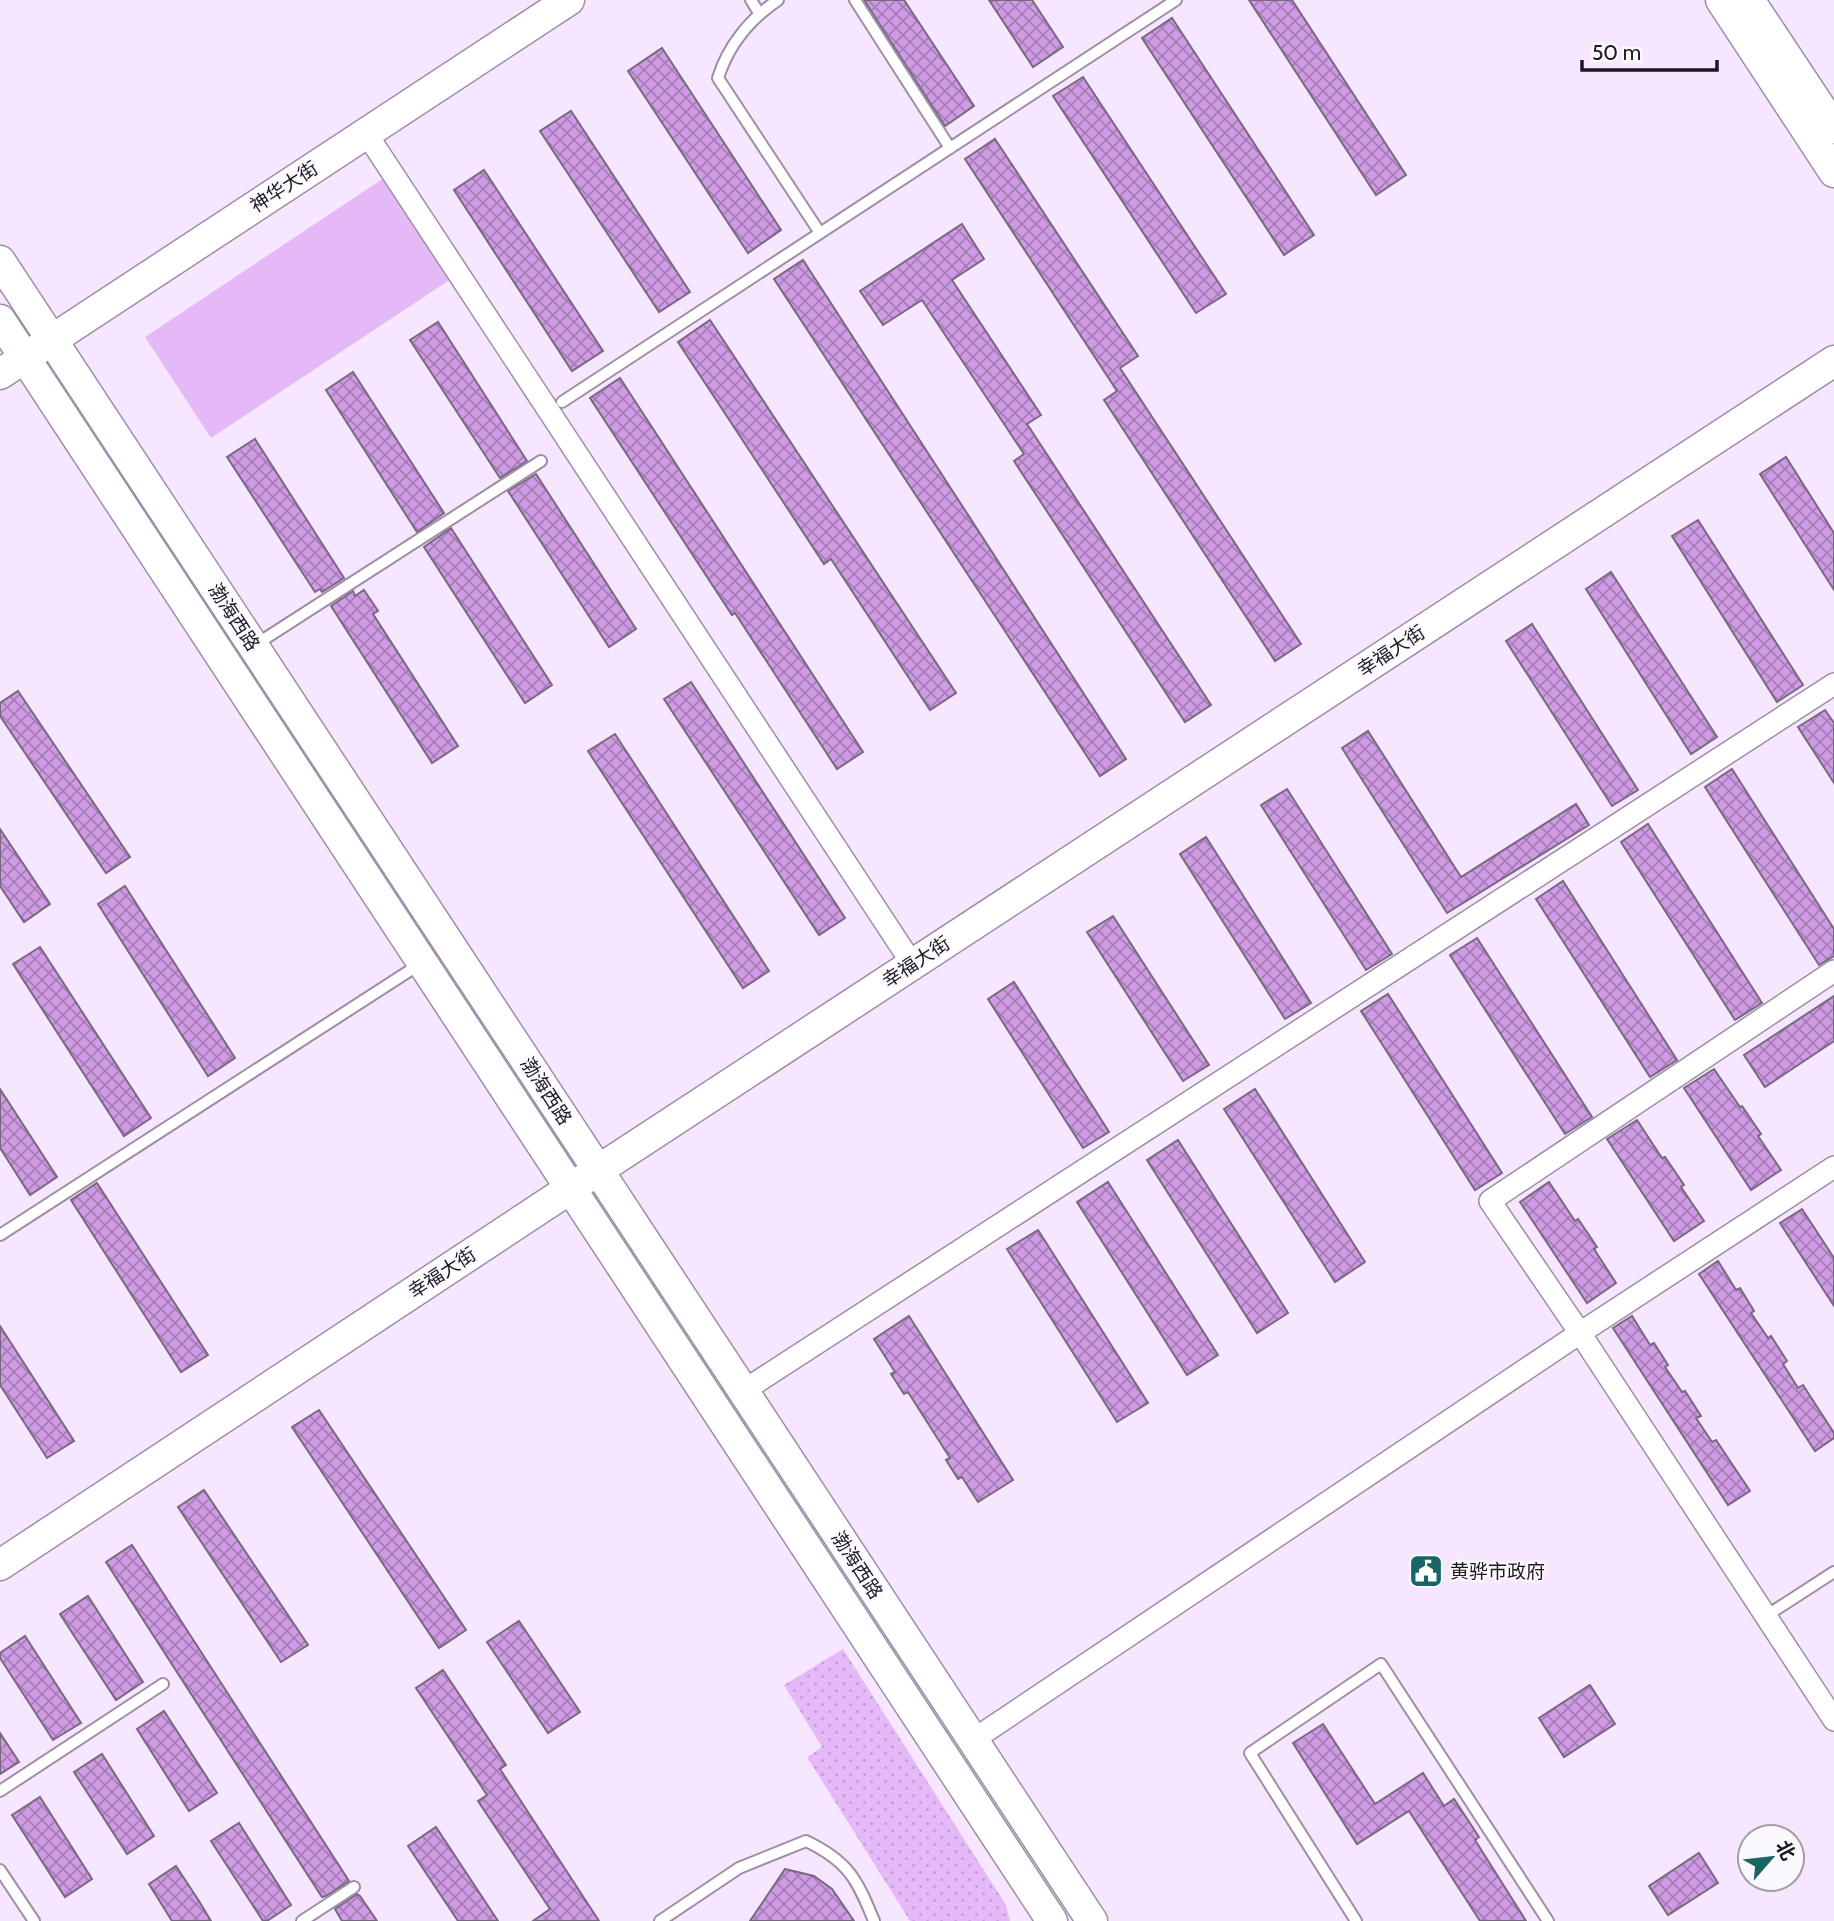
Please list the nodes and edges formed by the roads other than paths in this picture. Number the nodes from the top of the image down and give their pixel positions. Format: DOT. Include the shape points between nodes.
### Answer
graph roads {
  1 [pos="532,0"];
  2 [pos="569,0"];
  3 [pos="751,0"];
  4 [pos="778,0"];
  5 [pos="855,0"];
  6 [pos="1176,0"];
  7 [pos="1721,0"];
  8 [pos="1749,0"];
  9 [pos="759,13"];
  10 [pos="1834,128"];
  11 [pos="366,134"];
  12 [pos="950,148"];
  13 [pos="1834,172"];
  14 [pos="820,233"];
  15 [pos="0,261"];
  16 [pos="46,331"];
  17 [pos="10,342"];
  18 [pos="1834,361"];
  19 [pos="0,374"];
  20 [pos="562,402"];
  21 [pos="541,461"];
  22 [pos="253,646"];
  23 [pos="1834,684"];
  24 [pos="423,962"];
  25 [pos="913,965"];
  26 [pos="1834,971"];
  27 [pos="1834,1167"];
  28 [pos="598,1171"];
  29 [pos="571,1188"];
  30 [pos="0,1235"];
  31 [pos="1580,1333"];
  32 [pos="743,1391"];
  33 [pos="0,1565"];
  34 [pos="1834,1572"];
  35 [pos="1766,1616"];
  36 [pos="163,1685"];
  37 [pos="1834,1720"];
  38 [pos="973,1740"];
  39 [pos="0,1791"];
  40 [pos="0,1870"];
  41 [pos="354,1887"];
  42 [pos="34,1921"];
  43 [pos="302,1921"];
  44 [pos="660,1921"];
  45 [pos="874,1921"];
  46 [pos="1052,1921"];
  47 [pos="1092,1921"];
  48 [pos="1356,1921"];
  49 [pos="1548,1921"];
  1 -- 16 [label="main road, 神华大街"];
  2 -- 11 [label="main road, 神华大街"];
  3 -- 9 [label="lane"];
  4 -- 9 [label="lane"];
  5 -- 12 [label="lane"];
  6 -- 12 [label="lane"];
  7 -- 13 [label="main road"];
  8 -- 10 [label="main road"];
  9 -- 14 [label="lane" via="724,58 718,78"];
  11 -- 16 [label="main road, 神华大街"];
  11 -- 25 [label="street"];
  12 -- 14 [label="lane"];
  14 -- 20 [label="lane"];
  15 -- 16 [label="main road, 渤海西路"];
  16 -- 17 [label="main road, 神华大街"];
  16 -- 22 [label="main road, 渤海西路"];
  17 -- 19 [label="main road, 神华大街"];
  17 -- 24 [label="main road, 渤海西路"];
  18 -- 25 [label="main road, 幸福大街"];
  21 -- 22 [label="lane"];
  22 -- 28 [label="main road, 渤海西路"];
  23 -- 32 [label="street"];
  24 -- 29 [label="main road, 渤海西路"];
  24 -- 30 [label="lane"];
  25 -- 28 [label="main road, 幸福大街"];
  26 -- 31 [label="street" via="1490,1201"];
  27 -- 31 [label="street"];
  28 -- 29 [label="main road, 幸福大街"];
  28 -- 32 [label="main road, 渤海西路"];
  29 -- 33 [label="main road, 幸福大街"];
  29 -- 46 [label="main road, 渤海西路"];
  31 -- 35 [label="street"];
  31 -- 38 [label="street"];
  32 -- 38 [label="main road, 渤海西路"];
  34 -- 35 [label="lane"];
  35 -- 37 [label="street"];
  36 -- 39 [label="lane"];
  38 -- 47 [label="main road, 渤海西路"];
  40 -- 42 [label="lane"];
  41 -- 43 [label="lane"];
  44 -- 45 [label="lane" via="739,1868 806,1840 827,1851 855,1877"];
  48 -- 49 [label="lane" via="1250,1753 1381,1664"];
}
